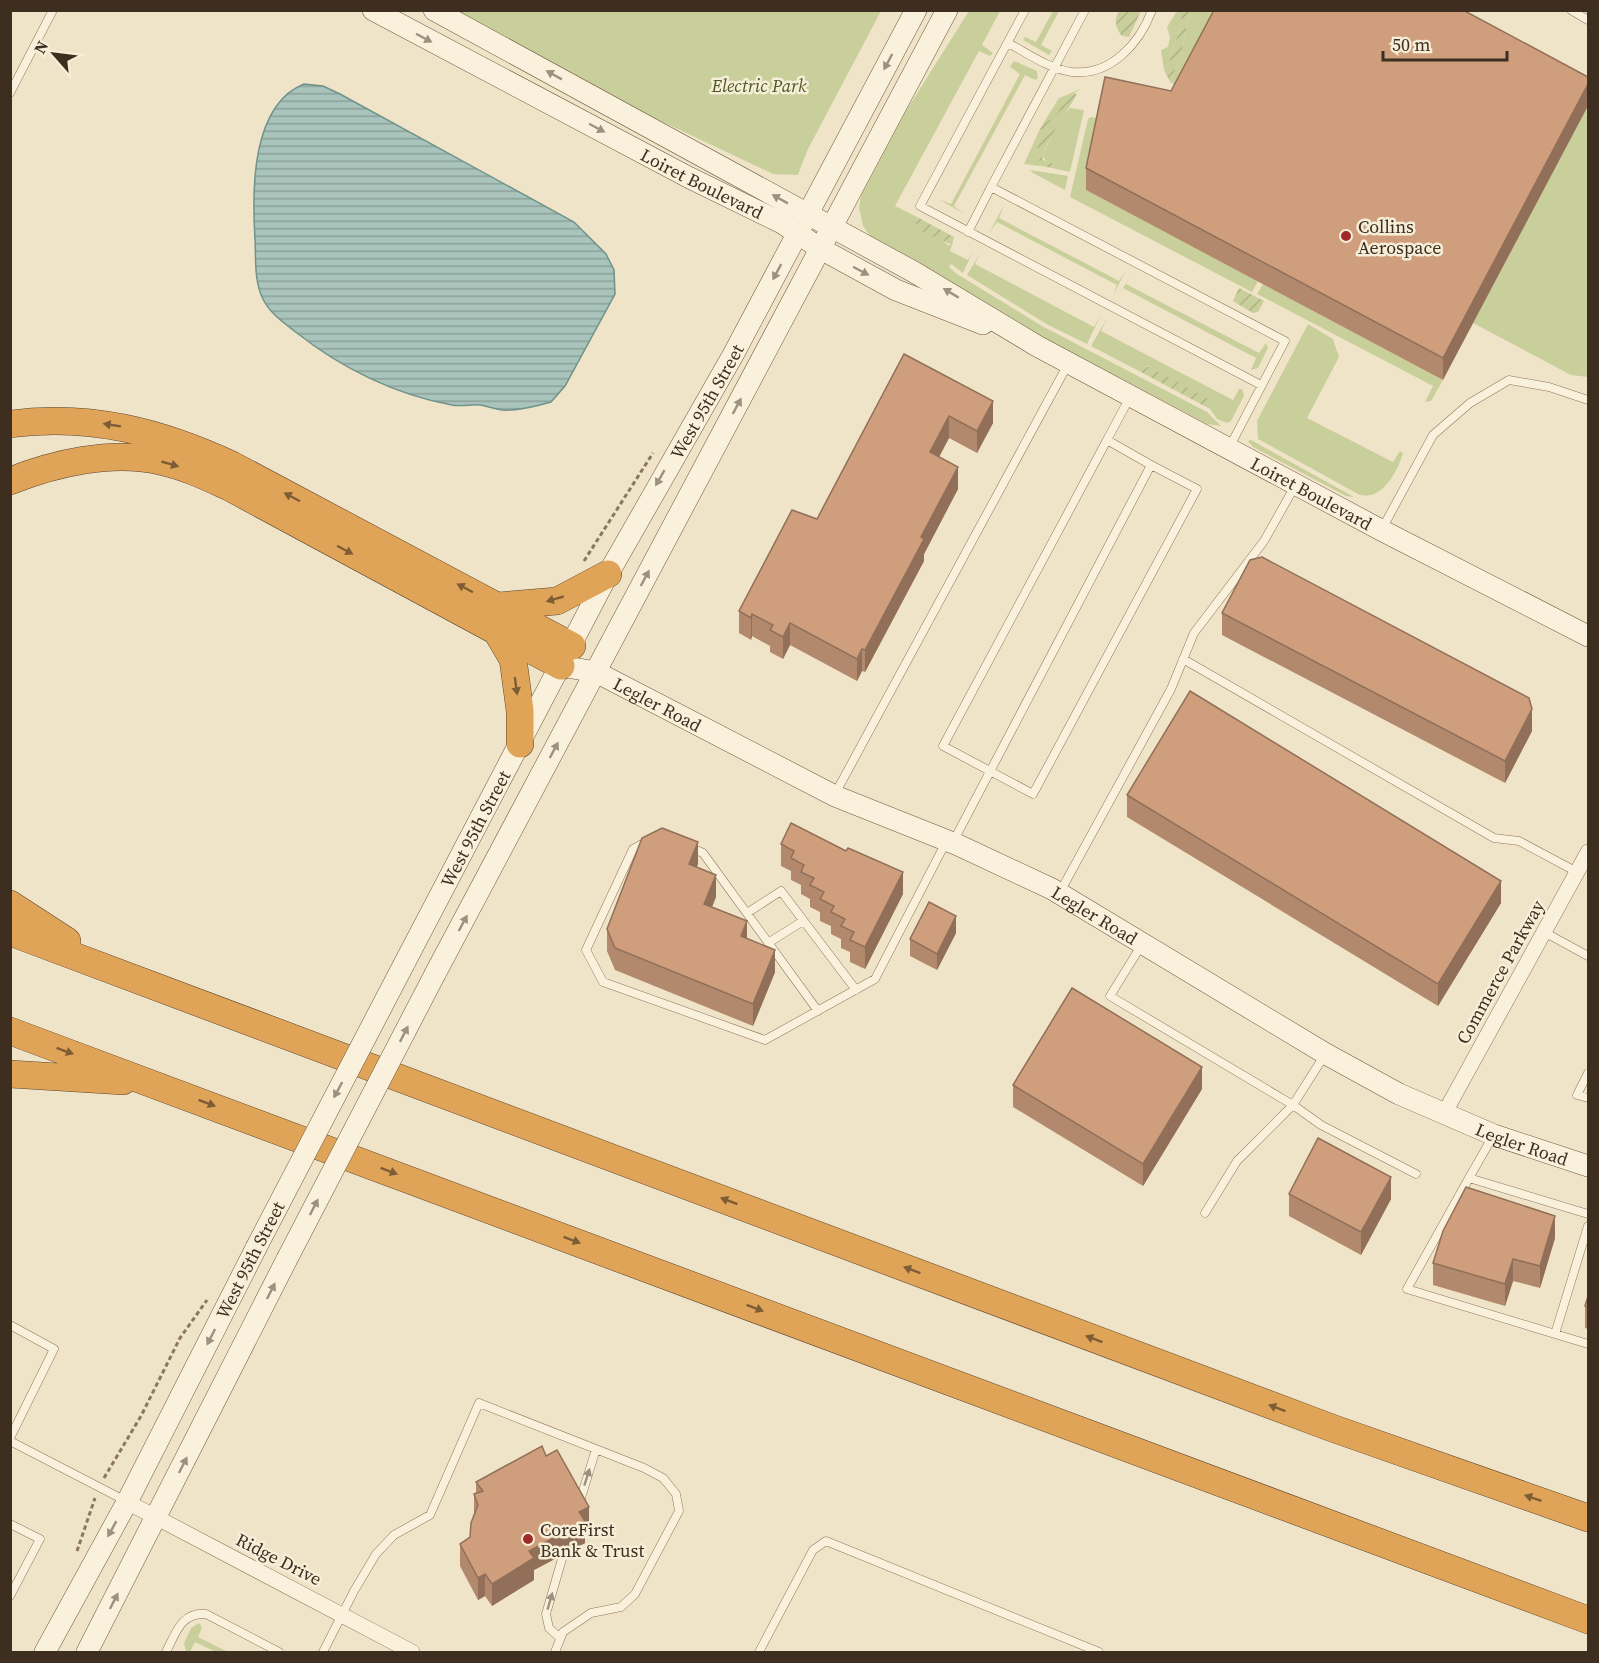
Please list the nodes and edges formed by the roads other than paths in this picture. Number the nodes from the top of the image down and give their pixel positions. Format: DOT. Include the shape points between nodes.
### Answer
graph roads {
  1 [pos="53,10"];
  2 [pos="373,10"];
  3 [pos="434,10"];
  4 [pos="916,10"];
  5 [pos="947,10"];
  6 [pos="1025,10"];
  7 [pos="1085,10"];
  8 [pos="1152,10"];
  9 [pos="1571,10"];
  10 [pos="1588,20"];
  11 [pos="1008,43"];
  12 [pos="526,59"];
  13 [pos="1056,68"];
  14 [pos="513,84"];
  15 [pos="10,93"];
  16 [pos="991,187"];
  17 [pos="808,214"];
  18 [pos="833,227"];
  19 [pos="968,232"];
  20 [pos="797,234"];
  21 [pos="821,249"];
  22 [pos="1037,346"];
  23 [pos="1068,363"];
  24 [pos="1261,385"];
  25 [pos="1130,396"];
  26 [pos="1588,400"];
  27 [pos="10,424"];
  28 [pos="1107,440"];
  29 [pos="1228,449"];
  30 [pos="1151,465"];
  31 [pos="10,481"];
  32 [pos="1296,485"];
  33 [pos="1381,530"];
  34 [pos="608,574"];
  35 [pos="497,619"];
  36 [pos="1588,636"];
  37 [pos="566,656"];
  38 [pos="1183,659"];
  39 [pos="596,672"];
  40 [pos="520,744"];
  41 [pos="990,771"];
  42 [pos="834,796"];
  43 [pos="651,839"];
  44 [pos="950,842"];
  45 [pos="682,844"];
  46 [pos="1588,852"];
  47 [pos="1577,872"];
  48 [pos="1060,894"];
  49 [pos="10,904"];
  50 [pos="747,914"];
  51 [pos="803,921"];
  52 [pos="10,932"];
  53 [pos="1544,932"];
  54 [pos="1144,942"];
  55 [pos="768,943"];
  56 [pos="1588,956"];
  57 [pos="103,965"];
  58 [pos="856,990"];
  59 [pos="818,1011"];
  60 [pos="10,1031"];
  61 [pos="1326,1054"];
  62 [pos="1588,1073"];
  63 [pos="10,1074"];
  64 [pos="152,1082"];
  65 [pos="1588,1098"];
  66 [pos="1293,1105"];
  67 [pos="1445,1112"];
  68 [pos="1494,1134"];
  69 [pos="1588,1166"];
  70 [pos="1416,1174"];
  71 [pos="1469,1178"];
  72 [pos="1205,1213"];
  73 [pos="1588,1214"];
  74 [pos="1588,1226"];
  75 [pos="10,1325"];
  76 [pos="1555,1334"];
  77 [pos="1588,1344"];
  78 [pos="10,1439"];
  79 [pos="596,1449"];
  80 [pos="127,1502"];
  81 [pos="578,1506"];
  82 [pos="157,1517"];
  83 [pos="1588,1518"];
  84 [pos="10,1524"];
  85 [pos="562,1559"];
  86 [pos="1505,1589"];
  87 [pos="10,1596"];
  88 [pos="343,1614"];
  89 [pos="1588,1620"];
  90 [pos="560,1638"];
  91 [pos="1588,1638"];
  92 [pos="168,1652"];
  93 [pos="45,1653"];
  94 [pos="87,1653"];
  95 [pos="279,1653"];
  96 [pos="323,1653"];
  97 [pos="412,1653"];
  98 [pos="555,1653"];
  99 [pos="759,1653"];
  100 [pos="1099,1653"];
  1 -- 15 [label="lane"];
  2 -- 14 [label="main road, Loiret Boulevard, one-way"];
  3 -- 12 [label="main road, Loiret Boulevard"];
  4 -- 17 [label="main road, West 95th Street, one-way"];
  5 -- 18 [label="main road, West 95th Street"];
  6 -- 11 [label="lane"];
  7 -- 13 [label="lane"];
  8 -- 13 [label="lane" via="1140,39 1116,60 1073,72"];
  9 -- 10 [label="lane"];
  11 -- 13 [label="lane"];
  11 -- 19 [label="lane" via="920,206"];
  12 -- 14 [label="main road"];
  17 -- 12 [label="main road, Loiret Boulevard, one-way"];
  13 -- 16 [label="lane"];
  14 -- 20 [label="main road, Loiret Boulevard, one-way"];
  16 -- 19 [label="lane"];
  16 -- 24 [label="lane" via="1285,341"];
  17 -- 18 [label="main road, Loiret Boulevard"];
  17 -- 20 [label="main road, West 95th Street"];
  18 -- 21 [label="main road, West 95th Street"];
  22 -- 18 [label="main road, Loiret Boulevard, one-way"];
  19 -- 24 [label="lane"];
  20 -- 21 [label="main road, Loiret Boulevard"];
  20 -- 34 [label="main road, West 95th Street, one-way"];
  21 -- 22 [label="main road, Loiret Boulevard, one-way" via="896,290"];
  39 -- 21 [label="main road, West 95th Street, one-way"];
  22 -- 23 [label="main road, Loiret Boulevard"];
  23 -- 25 [label="main road, Loiret Boulevard"];
  23 -- 42 [label="lane"];
  24 -- 29 [label="lane"];
  25 -- 28 [label="lane"];
  25 -- 29 [label="main road, Loiret Boulevard"];
  26 -- 33 [label="lane" via="1509,380 1470,404 1433,435"];
  35 -- 27 [label="highway, one-way" via="194,447 90,422"];
  28 -- 30 [label="lane"];
  28 -- 41 [label="lane" via="943,746"];
  29 -- 32 [label="main road, Loiret Boulevard"];
  30 -- 41 [label="lane"];
  30 -- 41 [label="lane" via="1197,489 1033,794"];
  31 -- 35 [label="highway, one-way" via="61,465 96,460 159,460 229,487"];
  32 -- 33 [label="main road, Loiret Boulevard"];
  32 -- 38 [label="lane" via="1264,541 1194,633"];
  33 -- 36 [label="main road, Loiret Boulevard"];
  34 -- 35 [label="highway, one-way" via="557,601"];
  34 -- 37 [label="main road, West 95th Street"];
  35 -- 37 [label="highway"];
  35 -- 40 [label="highway, one-way" via="513,659"];
  37 -- 39 [label="main road, Legler Road"];
  37 -- 40 [label="main road, West 95th Street"];
  38 -- 47 [label="lane" via="1494,838 1519,841"];
  38 -- 48 [label="lane" via="1171,689"];
  39 -- 42 [label="main road, Legler Road"];
  82 -- 39 [label="main road, West 95th Street, one-way, bridge" via="435,975"];
  40 -- 80 [label="main road, West 95th Street, one-way, bridge"];
  41 -- 44 [label="lane"];
  42 -- 44 [label="main road, Legler Road"];
  43 -- 59 [label="lane" via="633,849 586,950 603,982 765,1040"];
  44 -- 48 [label="main road, Legler Road"];
  44 -- 58 [label="lane" via="875,980"];
  45 -- 50 [label="lane" via="703,853"];
  46 -- 47 [label="street, Commerce Parkway"];
  47 -- 53 [label="street, Commerce Parkway"];
  48 -- 54 [label="main road, Legler Road"];
  49 -- 57 [label="highway"];
  50 -- 51 [label="lane" via="781,891"];
  50 -- 55 [label="lane"];
  51 -- 55 [label="lane"];
  51 -- 58 [label="lane"];
  52 -- 57 [label="highway"];
  53 -- 56 [label="lane"];
  53 -- 67 [label="street, Commerce Parkway"];
  54 -- 61 [label="main road, Legler Road"];
  54 -- 66 [label="lane" via="1110,996"];
  55 -- 59 [label="lane"];
  83 -- 57 [label="highway, one-way" via="1332,1428"];
  58 -- 59 [label="lane"];
  60 -- 64 [label="highway, one-way"];
  61 -- 66 [label="lane"];
  61 -- 67 [label="main road, Legler Road" via="1399,1094"];
  62 -- 65 [label="lane" via="1577,1095"];
  63 -- 64 [label="highway"];
  64 -- 86 [label="highway, one-way"];
  66 -- 70 [label="lane" via="1321,1125"];
  66 -- 72 [label="lane" via="1237,1161"];
  67 -- 68 [label="main road, Legler Road"];
  68 -- 69 [label="main road, Legler Road"];
  68 -- 71 [label="lane"];
  71 -- 73 [label="lane"];
  71 -- 76 [label="lane" via="1407,1289"];
  74 -- 76 [label="lane"];
  75 -- 78 [label="lane" via="54,1350"];
  76 -- 77 [label="lane"];
  78 -- 80 [label="lane"];
  81 -- 79 [label="lane, one-way"];
  79 -- 88 [label="lane" via="479,1403 430,1515 394,1535 376,1554"];
  79 -- 90 [label="lane" via="663,1478 676,1494 679,1511 635,1594 621,1607 591,1613"];
  80 -- 82 [label="street, Ridge Drive"];
  80 -- 93 [label="main road, West 95th Street, one-way"];
  82 -- 88 [label="street, Ridge Drive"];
  94 -- 82 [label="main road, West 95th Street, one-way"];
  84 -- 87 [label="lane" via="40,1539"];
  90 -- 85 [label="lane, one-way" via="549,1628 546,1614"];
  86 -- 89 [label="highway"];
  86 -- 91 [label="highway" via="1548,1620"];
  88 -- 96 [label="lane"];
  88 -- 97 [label="street, Ridge Drive"];
  90 -- 98 [label="lane"];
  92 -- 95 [label="lane" via="183,1621 196,1613 206,1614"];
  99 -- 100 [label="lane" via="813,1550 826,1541"];
}
